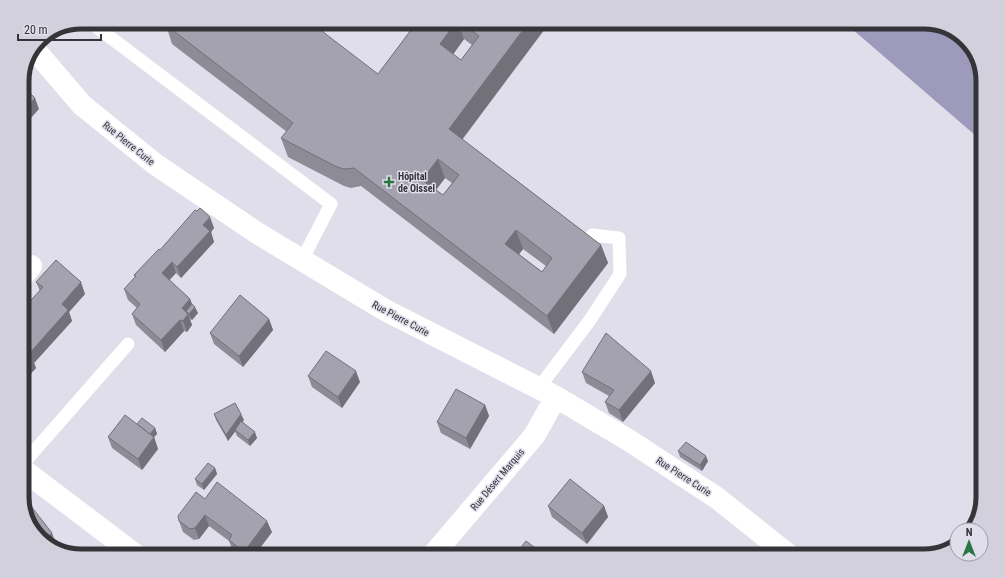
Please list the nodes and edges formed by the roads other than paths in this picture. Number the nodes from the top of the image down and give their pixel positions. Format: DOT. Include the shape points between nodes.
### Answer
graph roads {
  1 [pos="99,29"];
  2 [pos="37,54"];
  3 [pos="592,235"];
  4 [pos="302,260"];
  5 [pos="128,344"];
  6 [pos="547,393"];
  7 [pos="29,458"];
  8 [pos="29,474"];
  9 [pos="128,549"];
  10 [pos="438,549"];
  11 [pos="781,549"];
  1 -- 4 [label="lane" via="331,204"];
  2 -- 4 [label="street, Rue Pierre Curie" via="82,105 155,164"];
  3 -- 6 [label="lane" via="619,238 620,274"];
  4 -- 6 [label="street, Rue Pierre Curie" via="384,310"];
  5 -- 7 [label="lane"];
  6 -- 10 [label="street, Rue Désert Marquis" via="534,436"];
  6 -- 11 [label="street, Rue Pierre Curie" via="630,441 716,498"];
  8 -- 9 [label="street"];
}
